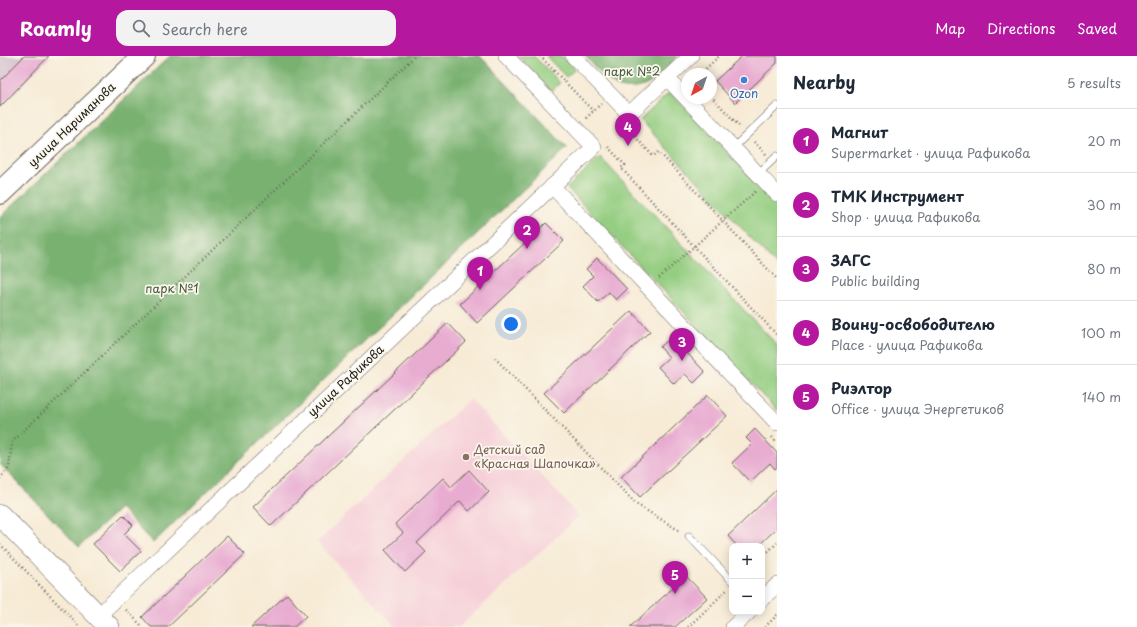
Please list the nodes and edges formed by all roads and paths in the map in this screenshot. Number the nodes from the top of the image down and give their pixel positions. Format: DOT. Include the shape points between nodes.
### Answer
graph roads {
  1 [pos="144,56"];
  2 [pos="415,56"];
  3 [pos="506,56"];
  4 [pos="540,56"];
  5 [pos="573,56"];
  6 [pos="691,56"];
  7 [pos="720,56"];
  8 [pos="707,68"];
  9 [pos="668,78"];
  10 [pos="602,103"];
  11 [pos="777,106"];
  12 [pos="593,111"];
  13 [pos="626,119"];
  14 [pos="583,121"];
  15 [pos="599,145"];
  16 [pos="733,148"];
  17 [pos="777,156"];
  18 [pos="762,178"];
  19 [pos="552,186"];
  20 [pos="0,193"];
  21 [pos="777,194"];
  22 [pos="723,220"];
  23 [pos="694,246"];
  24 [pos="777,279"];
  25 [pos="648,288"];
  26 [pos="777,335"];
  27 [pos="495,358"];
  28 [pos="777,423"];
  29 [pos="0,479"];
  30 [pos="0,516"];
  31 [pos="689,536"];
  32 [pos="777,543"];
  33 [pos="0,544"];
  34 [pos="765,554"];
  35 [pos="730,579"];
  36 [pos="777,585"];
  37 [pos="729,589"];
  38 [pos="765,597"];
  39 [pos="124,608"];
  40 [pos="746,615"];
  41 [pos="777,616"];
  42 [pos="103,621"];
  43 [pos="80,627"];
  44 [pos="143,627"];
  45 [pos="688,627"];
  46 [pos="733,627"];
  47 [pos="765,627"];
  1 -- 20 [label="main road, улица Нариманова"];
  2 -- 29 [label="path" via="12,442 9,468"];
  3 -- 15 [label="street"];
  4 -- 12 [label="path"];
  5 -- 13 [label="street"];
  6 -- 9 [label="street"];
  7 -- 8 [label="path"];
  9 -- 13 [label="street"];
  9 -- 16 [label="street"];
  10 -- 12 [label="path"];
  11 -- 16 [label="lane"];
  12 -- 14 [label="path"];
  13 -- 22 [label="path" via="653,156 659,152"];
  15 -- 19 [label="street, улица Рафикова"];
  15 -- 23 [label="path" via="625,165 621,168"];
  16 -- 18 [label="street"];
  17 -- 18 [label="lane"];
  18 -- 21 [label="street"];
  18 -- 22 [label="path"];
  19 -- 25 [label="street"];
  19 -- 42 [label="street, улица Рафикова"];
  22 -- 23 [label="path"];
  22 -- 24 [label="path"];
  23 -- 25 [label="path"];
  23 -- 26 [label="path"];
  25 -- 28 [label="street"];
  27 -- 31 [label="path" via="636,504"];
  30 -- 42 [label="main road"];
  31 -- 35 [label="lane"];
  32 -- 34 [label="path"];
  33 -- 43 [label="path"];
  36 -- 38 [label="street"];
  37 -- 45 [label="path"];
  39 -- 44 [label="path"];
  40 -- 46 [label="street"];
  41 -- 47 [label="path"];
}
